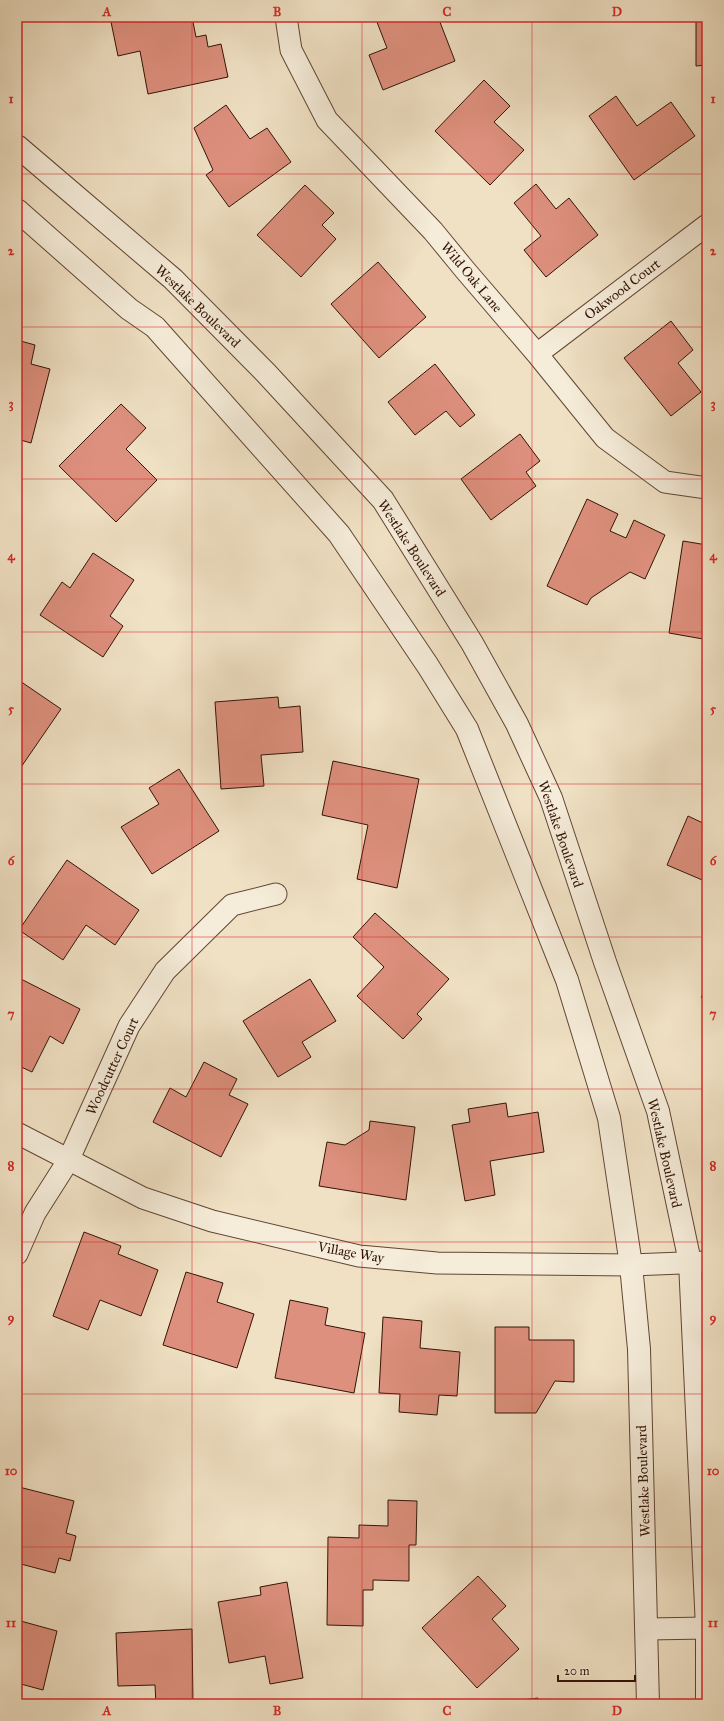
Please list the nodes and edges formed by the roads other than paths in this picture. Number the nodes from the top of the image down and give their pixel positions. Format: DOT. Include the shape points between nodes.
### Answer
graph roads {
  1 [pos="286,17"];
  2 [pos="17,146"];
  3 [pos="17,210"];
  4 [pos="707,224"];
  5 [pos="537,354"];
  6 [pos="707,488"];
  7 [pos="276,894"];
  8 [pos="17,1133"];
  9 [pos="68,1161"];
  10 [pos="17,1254"];
  11 [pos="698,1262"];
  12 [pos="631,1265"];
  13 [pos="707,1628"];
  14 [pos="647,1629"];
  15 [pos="648,1704"];
  16 [pos="707,1704"];
  1 -- 5 [label="street, Wild Oak Lane" via="291,50 326,120 433,230"];
  2 -- 11 [label="street, Westlake Boulevard" via="173,279 330,442 383,500 472,643 517,724 551,798 658,1111"];
  3 -- 12 [label="street, Westlake Boulevard" via="129,309 155,327 339,534 467,729 567,980 609,1118"];
  4 -- 5 [label="street, Oakwood Court"];
  5 -- 6 [label="street, Wild Oak Lane" via="605,438 665,482"];
  7 -- 9 [label="street, Woodcutter Court" via="232,905 165,971 129,1026"];
  8 -- 9 [label="street, Village Way"];
  9 -- 10 [label="street, Woodcutter Court" via="35,1213"];
  9 -- 12 [label="street, Village Way" via="143,1198 212,1221 359,1256 437,1263"];
  11 -- 12 [label="street, Village Way"];
  11 -- 13 [label="street, Westlake Boulevard"];
  12 -- 14 [label="street, Westlake Boulevard" via="639,1349"];
  13 -- 14 [label="street"];
  13 -- 16 [label="street, Westlake Boulevard"];
  14 -- 15 [label="street, Westlake Boulevard"];
}
